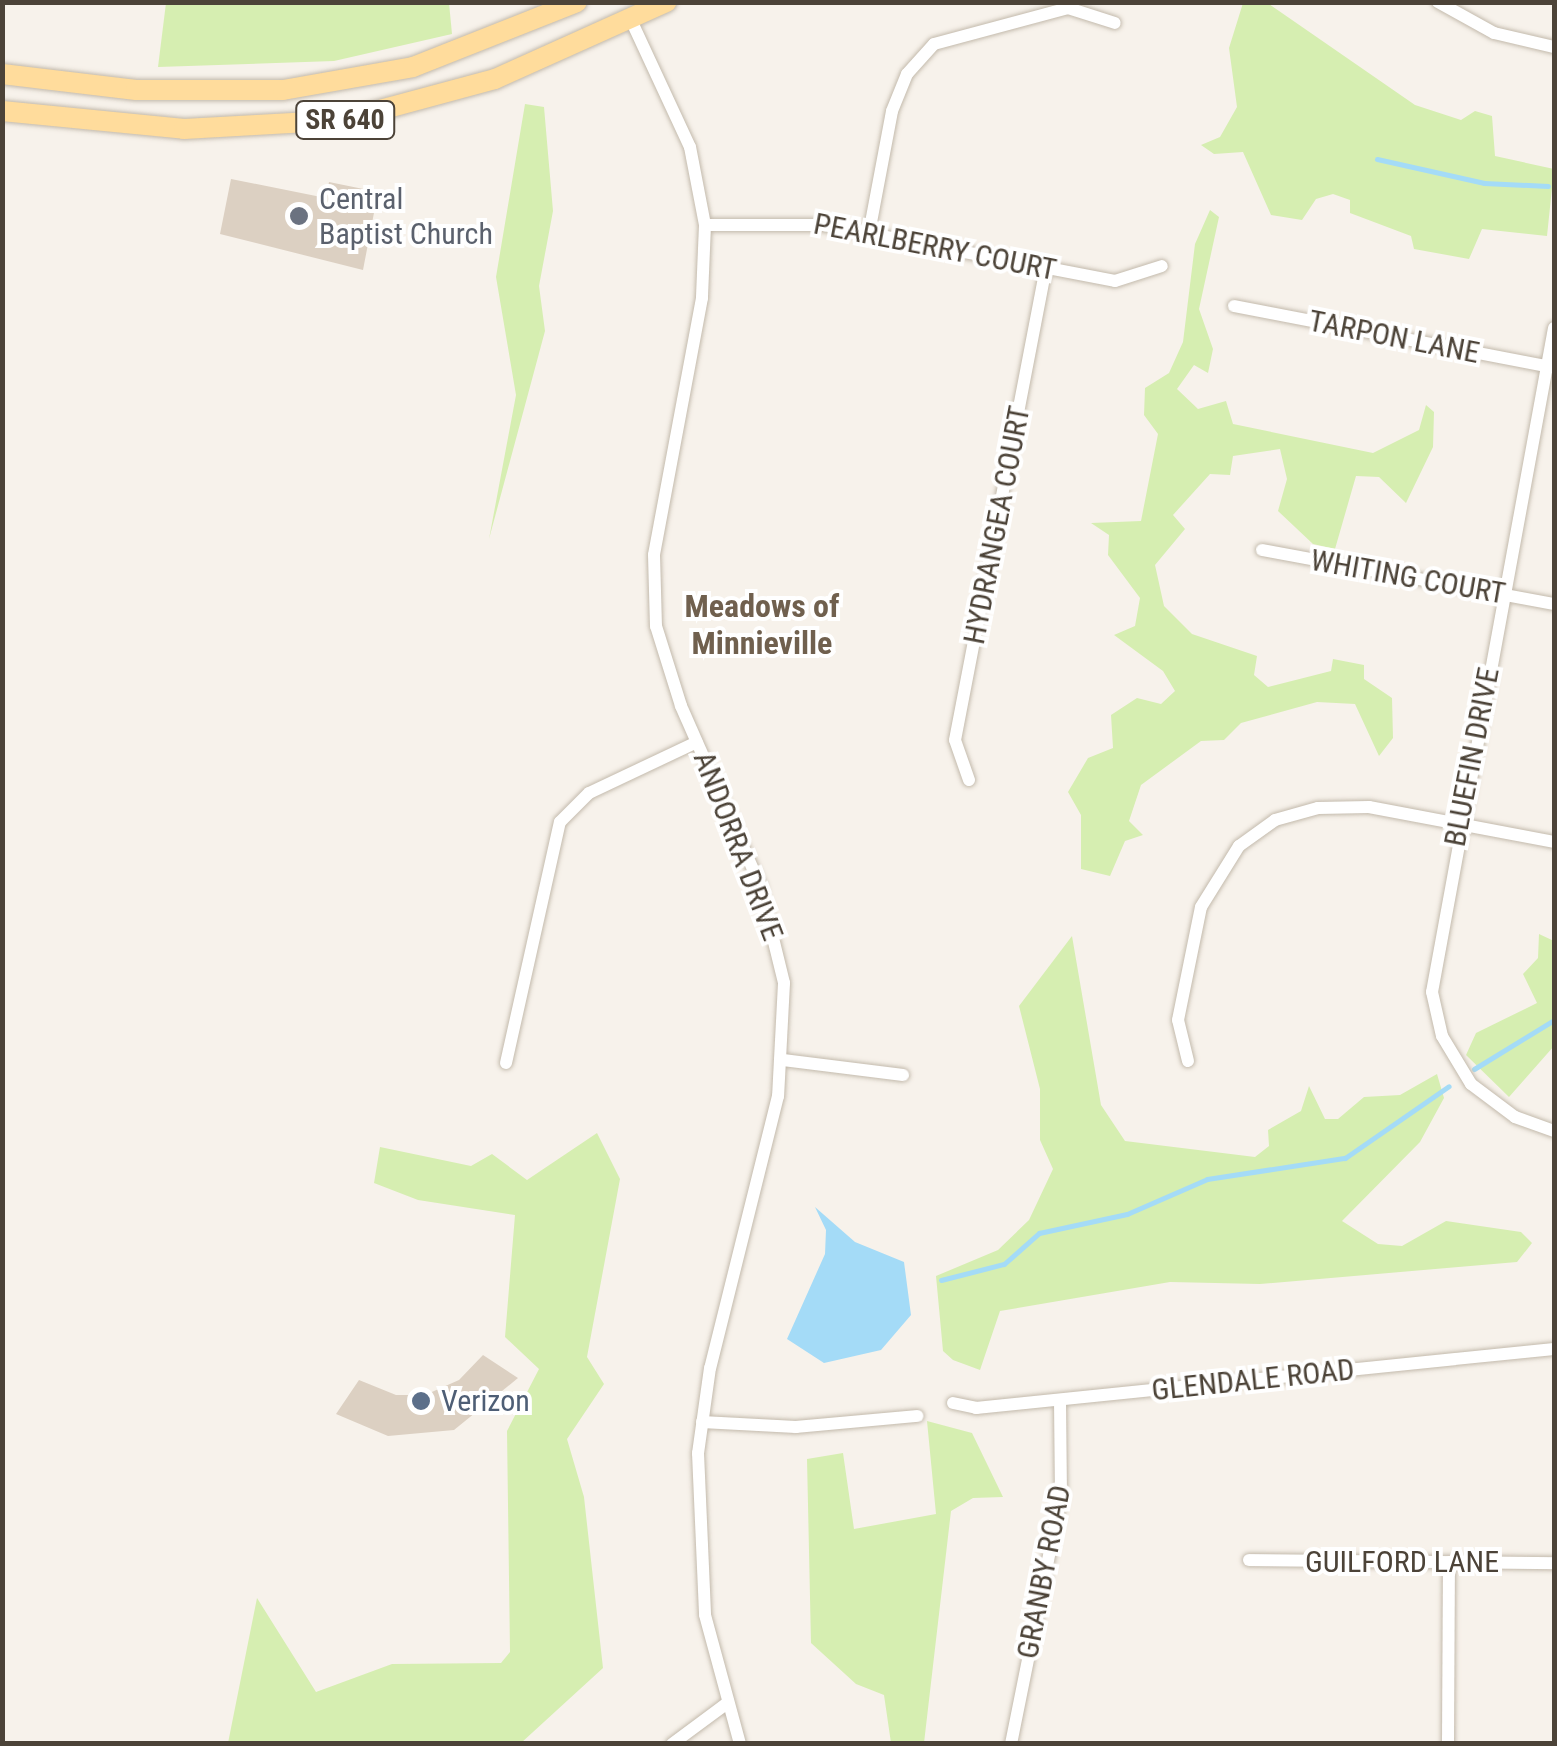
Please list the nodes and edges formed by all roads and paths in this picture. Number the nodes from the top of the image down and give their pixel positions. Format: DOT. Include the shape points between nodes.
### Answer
graph roads {
  1 [pos="577,2"];
  2 [pos="666,2"];
  3 [pos="1438,2"];
  4 [pos="630,20"];
  5 [pos="1115,23"];
  6 [pos="1554,46"];
  7 [pos="2,74"];
  8 [pos="2,111"];
  9 [pos="705,224"];
  10 [pos="869,234"];
  11 [pos="1162,266"];
  12 [pos="1046,267"];
  13 [pos="1234,306"];
  14 [pos="1554,328"];
  15 [pos="1551,366"];
  16 [pos="1262,550"];
  17 [pos="1504,594"];
  18 [pos="1554,604"];
  19 [pos="697,742"];
  20 [pos="969,780"];
  21 [pos="1460,824"];
  22 [pos="1554,842"];
  23 [pos="783,1060"];
  24 [pos="1188,1061"];
  25 [pos="506,1063"];
  26 [pos="903,1075"];
  27 [pos="1554,1131"];
  28 [pos="1554,1348"];
  29 [pos="1060,1400"];
  30 [pos="953,1403"];
  31 [pos="918,1416"];
  32 [pos="702,1422"];
  33 [pos="1249,1560"];
  34 [pos="1449,1562"];
  35 [pos="1554,1563"];
  36 [pos="726,1704"];
  37 [pos="672,1744"];
  38 [pos="740,1744"];
  39 [pos="1011,1744"];
  40 [pos="1448,1744"];
  1 -- 7 [label="main road, SR 640" via="414,66 283,90 169,92"];
  2 -- 4 [label="main road, SR 640"];
  3 -- 6 [label="street" via="1494,33"];
  4 -- 8 [label="main road, SR 640" via="495,78 343,120 184,129"];
  4 -- 9 [label="street, ANDORRA DRIVE" via="690,147"];
  5 -- 10 [label="street" via="1068,8 983,25 934,44 907,74 892,111"];
  9 -- 10 [label="street, PEARLBERRY COURT" via="798,222"];
  9 -- 19 [label="street, ANDORRA DRIVE" via="702,298 653,573 660,644"];
  10 -- 12 [label="street, PEARLBERRY COURT"];
  11 -- 12 [label="street, PEARLBERRY COURT" via="1124,281"];
  12 -- 20 [label="street, HYDRANGEA COURT" via="955,740"];
  13 -- 15 [label="street, TARPON LANE"];
  14 -- 15 [label="street, BLUEFIN DRIVE"];
  15 -- 17 [label="street, BLUEFIN DRIVE"];
  16 -- 17 [label="street, WHITING COURT"];
  17 -- 18 [label="street, WHITING COURT"];
  17 -- 21 [label="street, BLUEFIN DRIVE"];
  19 -- 23 [label="street, ANDORRA DRIVE" via="774,926 784,983"];
  19 -- 25 [label="street" via="589,792 560,822"];
  21 -- 22 [label="street"];
  21 -- 24 [label="street" via="1318,808 1248,839 1210,886 1196,925 1178,1020"];
  21 -- 27 [label="street, BLUEFIN DRIVE" via="1432,969 1436,1019 1448,1052 1479,1092 1515,1117"];
  23 -- 26 [label="street"];
  23 -- 32 [label="street, ANDORRA DRIVE"];
  28 -- 29 [label="street, GLENDALE ROAD"];
  29 -- 30 [label="street, GLENDALE ROAD" via="976,1408"];
  29 -- 39 [label="street, GRANBY ROAD" via="1061,1496"];
  31 -- 32 [label="street" via="796,1427"];
  32 -- 36 [label="street, ANDORRA DRIVE" via="698,1549"];
  33 -- 34 [label="street, GUILFORD LANE"];
  34 -- 35 [label="street, GUILFORD LANE"];
  34 -- 40 [label="street"];
  36 -- 37 [label="street"];
  36 -- 38 [label="street, ANDORRA DRIVE"];
}
